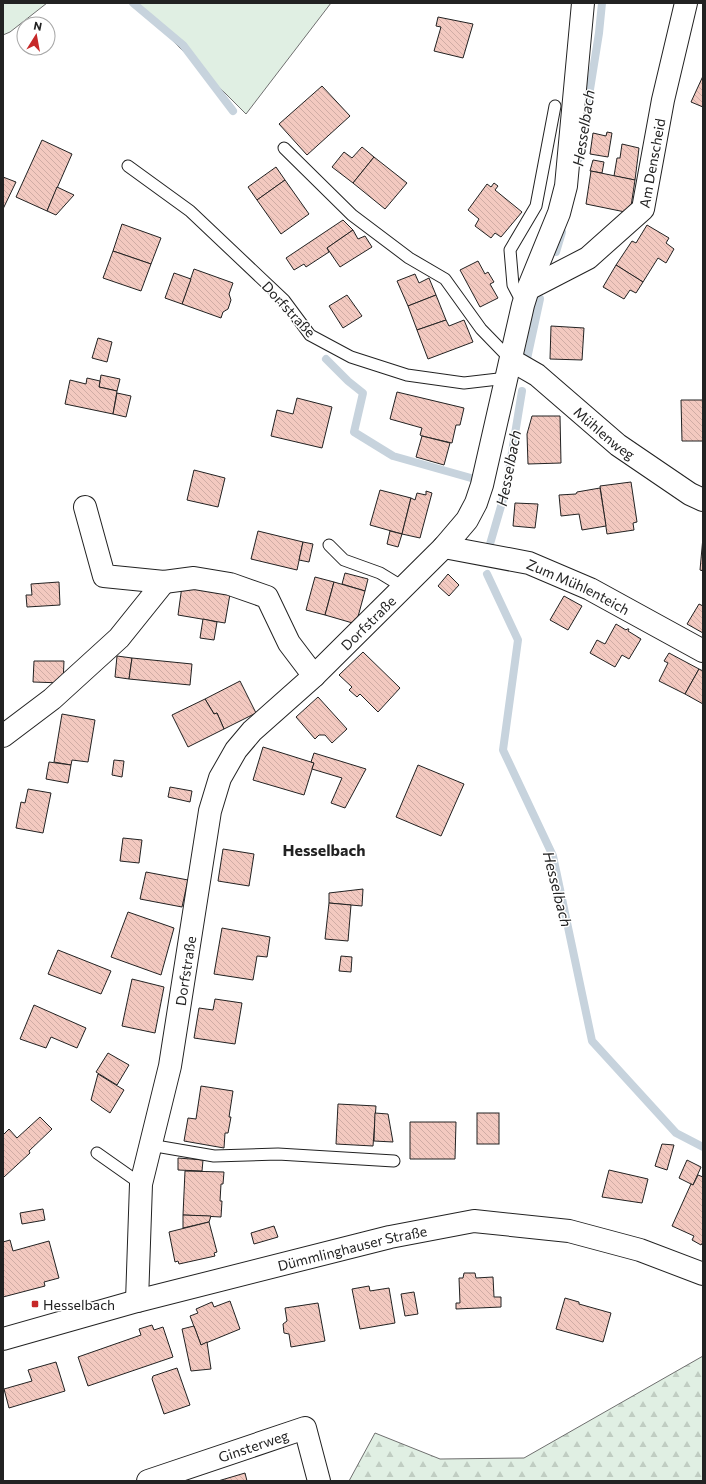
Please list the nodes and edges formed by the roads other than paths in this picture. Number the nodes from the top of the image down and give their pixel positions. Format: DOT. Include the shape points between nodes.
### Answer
graph roads {
  1 [pos="583,3"];
  2 [pos="686,3"];
  3 [pos="555,106"];
  4 [pos="284,148"];
  5 [pos="128,166"];
  6 [pos="525,297"];
  7 [pos="509,369"];
  8 [pos="703,500"];
  9 [pos="85,507"];
  10 [pos="329,545"];
  11 [pos="444,547"];
  12 [pos="164,582"];
  13 [pos="403,587"];
  14 [pos="703,651"];
  15 [pos="314,676"];
  16 [pos="3,736"];
  17 [pos="150,1144"];
  18 [pos="97,1153"];
  19 [pos="394,1161"];
  20 [pos="141,1184"];
  21 [pos="703,1274"];
  22 [pos="137,1301"];
  23 [pos="3,1339"];
  24 [pos="148,1481"];
  25 [pos="318,1481"];
  1 -- 6 [label="street, Dorfstraße" via="566,186 559,213"];
  2 -- 6 [label="street, Am Denscheid" via="663,100 643,209 588,258"];
  3 -- 6 [label="lane" via="536,206 510,250 513,285"];
  4 -- 7 [label="lane" via="352,215 409,258 444,279"];
  5 -- 7 [label="lane, Dorfstraße" via="195,216 284,300 310,335 351,357 407,375 464,383"];
  6 -- 7 [label="street, Dorfstraße"];
  7 -- 8 [label="street, Mühlenweg" via="537,375 618,445 690,494"];
  7 -- 11 [label="street, Dorfstraße" via="476,503"];
  9 -- 12 [label="street" via="104,576"];
  10 -- 13 [label="lane" via="344,560 380,573"];
  11 -- 13 [label="street, Dorfstraße"];
  11 -- 14 [label="street, Zum Mühlenteich" via="528,562 590,588"];
  12 -- 15 [label="street" via="194,578 230,584 267,597 289,643"];
  12 -- 16 [label="street" via="119,638 52,698"];
  13 -- 15 [label="street, Dorfstraße"];
  15 -- 17 [label="street, Dorfstraße" via="252,731 236,750 220,778 210,811 170,1066"];
  17 -- 19 [label="lane" via="214,1156 278,1154"];
  17 -- 20 [label="street, Dorfstraße"];
  18 -- 20 [label="lane"];
  20 -- 22 [label="street, Dorfstraße"];
  21 -- 22 [label="street, Dümmlinghauser Straße" via="640,1250 569,1231 474,1221 390,1237"];
  22 -- 23 [label="street, Dümmlinghauser Straße"];
  24 -- 25 [label="street, Ginsterweg" via="306,1428"];
}
